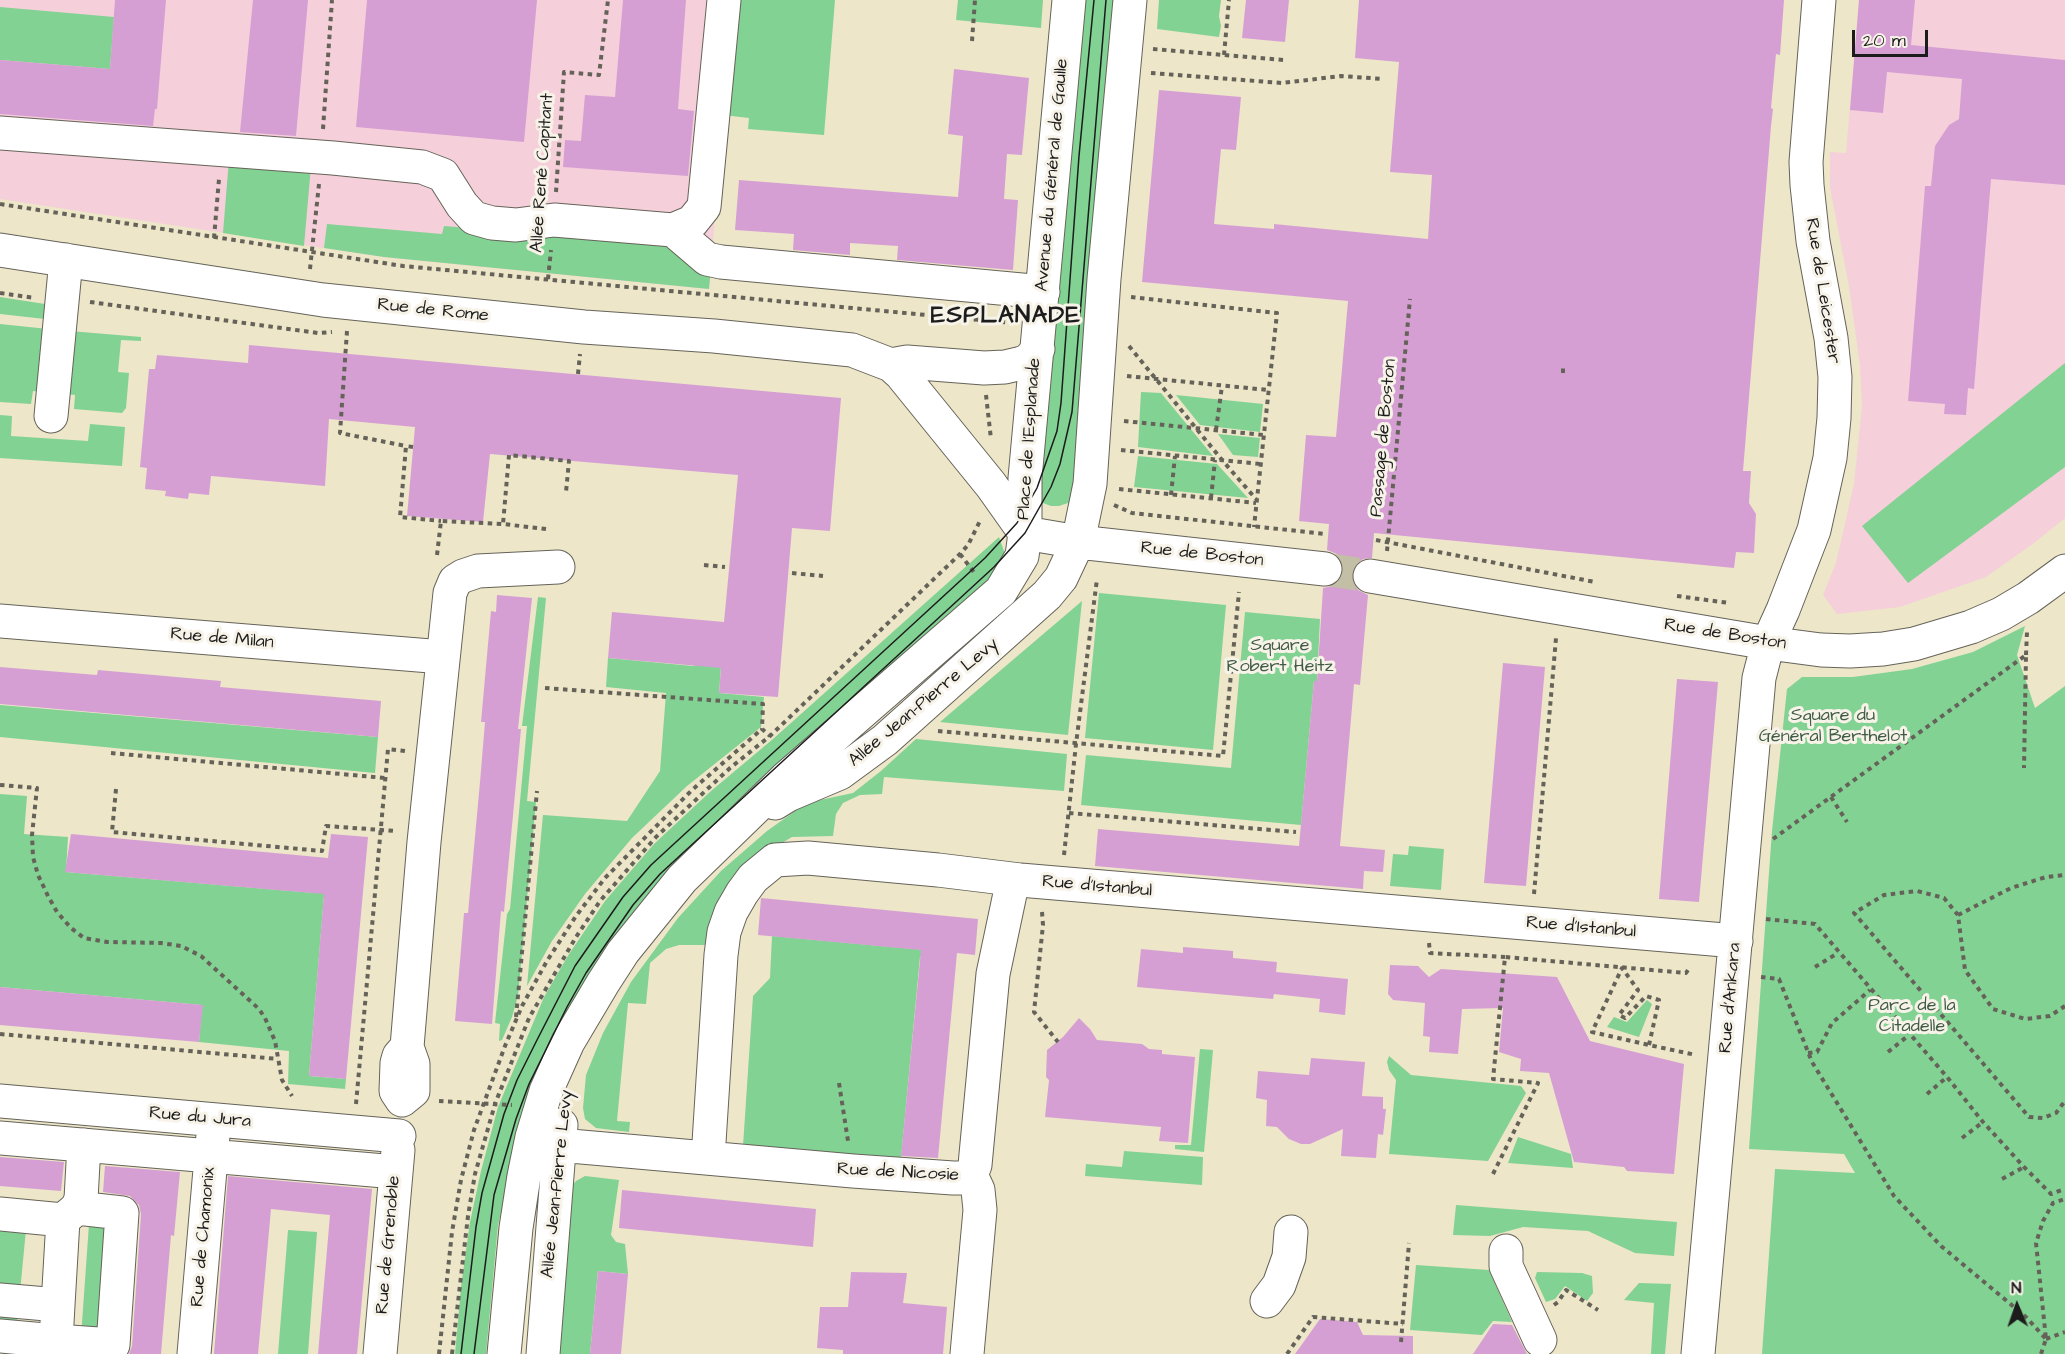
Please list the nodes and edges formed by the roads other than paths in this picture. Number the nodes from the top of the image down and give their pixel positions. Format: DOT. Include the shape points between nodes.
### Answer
graph roads {
  1 [pos="724,0"];
  2 [pos="1069,0"];
  3 [pos="1130,0"];
  4 [pos="1819,0"];
  5 [pos="0,133"];
  6 [pos="673,230"];
  7 [pos="0,250"];
  8 [pos="66,260"];
  9 [pos="1043,292"];
  10 [pos="1030,337"];
  11 [pos="879,360"];
  12 [pos="51,416"];
  13 [pos="1025,533"];
  14 [pos="1078,542"];
  15 [pos="558,567"];
  16 [pos="1325,569"];
  17 [pos="2065,571"];
  18 [pos="1377,577"];
  19 [pos="0,621"];
  20 [pos="1768,643"];
  21 [pos="443,657"];
  22 [pos="738,827"];
  23 [pos="1013,894"];
  24 [pos="1728,932"];
  25 [pos="603,983"];
  26 [pos="0,1101"];
  27 [pos="214,1119"];
  28 [pos="399,1136"];
  29 [pos="0,1138"];
  30 [pos="84,1145"];
  31 [pos="559,1145"];
  32 [pos="211,1156"];
  33 [pos="708,1158"];
  34 [pos="396,1172"];
  35 [pos="971,1175"];
  36 [pos="0,1214"];
  37 [pos="70,1214"];
  38 [pos="1291,1232"];
  39 [pos="1506,1251"];
  40 [pos="0,1300"];
  41 [pos="1267,1301"];
  42 [pos="58,1305"];
  43 [pos="1534,1328"];
  44 [pos="0,1336"];
  45 [pos="69,1346"];
  46 [pos="194,1354"];
  47 [pos="380,1354"];
  48 [pos="504,1354"];
  49 [pos="543,1354"];
  50 [pos="967,1354"];
  51 [pos="1698,1354"];
  1 -- 6 [label="street" via="704,207 692,222"];
  2 -- 9 [label="street, Avenue du Général de Gaulle"];
  3 -- 14 [label="street" via="1136,60 1102,325 1090,484"];
  4 -- 20 [label="street, Rue de Leicester" via="1806,162 1813,241 1832,338 1834,418 1830,458 1814,530"];
  5 -- 6 [label="street" via="422,167 443,175 474,218 492,223 516,225 554,220"];
  6 -- 9 [label="street" via="707,260"];
  7 -- 8 [label="street, Rue de Rome"];
  8 -- 11 [label="street, Rue de Rome" via="322,300 584,327 825,346"];
  8 -- 12 [label="street"];
  9 -- 10 [label="street, Avenue du Général de Gaulle"];
  10 -- 11 [label="street, Place de l'Esplanade" via="1029,360 1005,367"];
  10 -- 13 [label="street, Place de l'Esplanade"];
  11 -- 13 [label="street, Place de l'Esplanade" via="991,485"];
  13 -- 14 [label="street, Place de l'Esplanade"];
  13 -- 22 [label="street, Allée Jean-Pierre Levy" via="1022,556 1001,591 785,779"];
  14 -- 16 [label="street, Rue de Boston"];
  14 -- 22 [label="street, Allée Jean-Pierre Levy" via="1061,578 1047,595 885,740 840,773 788,795"];
  15 -- 21 [label="street" via="478,571 455,581 450,593"];
  17 -- 20 [label="street, Rue de Boston" via="2001,614 1914,644 1830,651"];
  18 -- 20 [label="street, Rue de Boston"];
  19 -- 21 [label="street, Rue de Milan"];
  20 -- 24 [label="street, Rue d'Ankara" via="1759,678"];
  21 -- 28 [label="street" via="407,1047 413,1064 413,1091 402,1100"];
  22 -- 25 [label="street, Allée Jean-Pierre Levy" via="682,879 647,920"];
  23 -- 24 [label="street, Rue d'Istanbul"];
  23 -- 33 [label="street, Rue d'Istanbul" via="938,870 808,858 775,860 763,868 742,893 724,932"];
  23 -- 35 [label="street, Rue de Nicosie" via="991,988 975,1166"];
  24 -- 51 [label="street, Rue d'Ankara" via="1734,973"];
  25 -- 31 [label="street, Allée Jean-Pierre Levy" via="570,1073"];
  25 -- 48 [label="street, Allée Jean-Pierre Levy" via="568,1042 541,1108 516,1228"];
  26 -- 27 [label="street, Rue du Jura"];
  27 -- 28 [label="street, Rue du Jura"];
  27 -- 32 [label="street, Rue de Chamonix"];
  28 -- 34 [label="street, Rue de Grenoble"];
  29 -- 30 [label="street"];
  30 -- 32 [label="street"];
  30 -- 37 [label="street" via="81,1199"];
  31 -- 33 [label="street, Rue de Nicosie"];
  31 -- 49 [label="street, Allée Jean-Pierre Levy"];
  32 -- 34 [label="street"];
  32 -- 46 [label="street, Rue de Chamonix"];
  33 -- 35 [label="street, Rue de Nicosie" via="953,1178"];
  34 -- 47 [label="street, Rue de Grenoble"];
  35 -- 50 [label="street" via="981,1210"];
  36 -- 37 [label="street"];
  37 -- 42 [label="street"];
  37 -- 45 [label="street" via="122,1213 113,1345"];
  38 -- 41 [label="street" via="1289,1257 1279,1285"];
  39 -- 43 [label="street" via="1506,1266"];
  40 -- 42 [label="street"];
  42 -- 45 [label="street"];
  44 -- 45 [label="street"];
}
